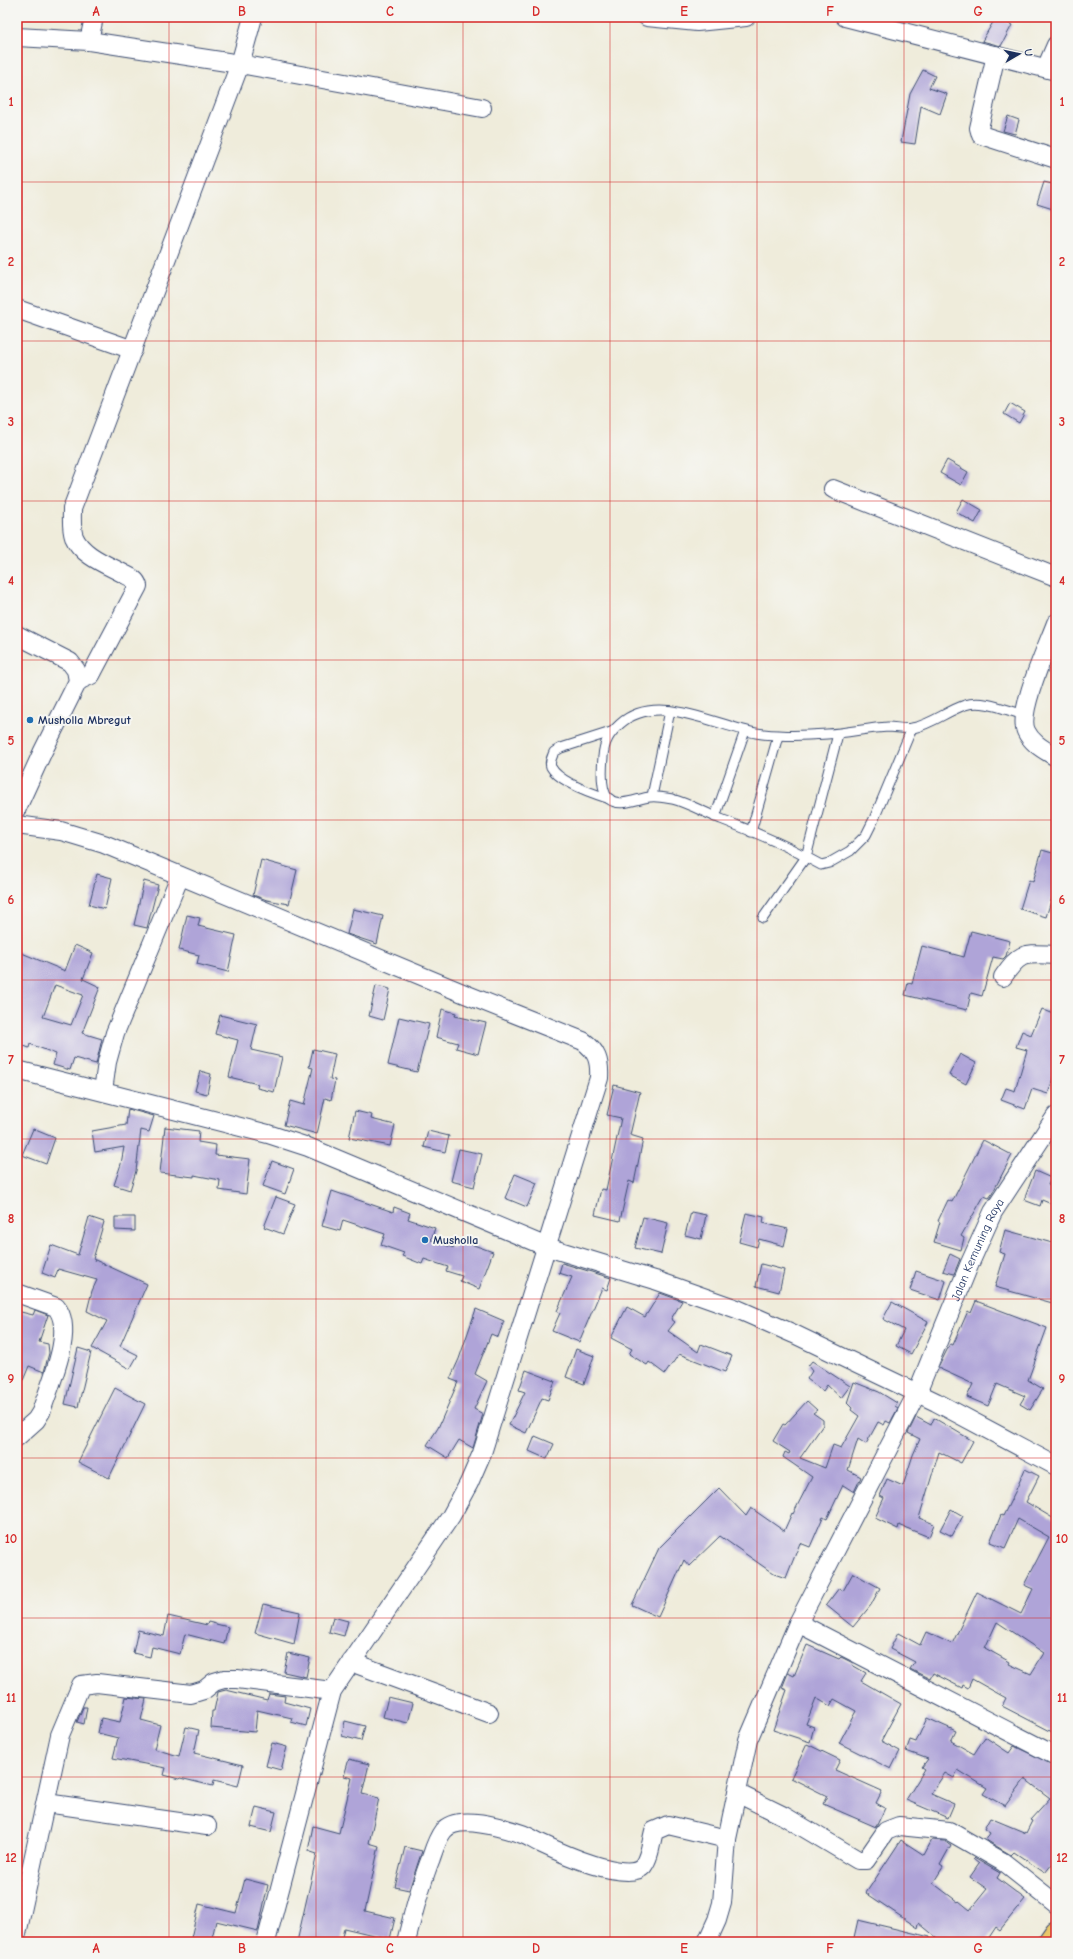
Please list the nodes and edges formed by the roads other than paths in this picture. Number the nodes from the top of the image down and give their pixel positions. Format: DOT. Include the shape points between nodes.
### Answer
graph roads {
  1 [pos="94,17"];
  2 [pos="253,17"];
  3 [pos="648,17"];
  4 [pos="746,17"];
  5 [pos="844,17"];
  6 [pos="17,37"];
  7 [pos="89,41"];
  8 [pos="1056,45"];
  9 [pos="996,55"];
  10 [pos="240,64"];
  11 [pos="1051,70"];
  12 [pos="482,108"];
  13 [pos="1056,159"];
  14 [pos="17,309"];
  15 [pos="133,350"];
  16 [pos="833,489"];
  17 [pos="1056,577"];
  18 [pos="1056,623"];
  19 [pos="17,635"];
  20 [pos="78,681"];
  21 [pos="670,711"];
  22 [pos="1024,715"];
  23 [pos="912,728"];
  24 [pos="745,731"];
  25 [pos="611,732"];
  26 [pos="838,734"];
  27 [pos="778,736"];
  28 [pos="1056,757"];
  29 [pos="652,796"];
  30 [pos="610,799"];
  31 [pos="17,808"];
  32 [pos="715,817"];
  33 [pos="17,825"];
  34 [pos="751,832"];
  35 [pos="806,857"];
  36 [pos="180,876"];
  37 [pos="763,918"];
  38 [pos="1056,955"];
  39 [pos="1003,977"];
  40 [pos="17,1070"];
  41 [pos="103,1091"];
  42 [pos="1056,1116"];
  43 [pos="547,1247"];
  44 [pos="17,1293"];
  45 [pos="917,1393"];
  46 [pos="17,1437"];
  47 [pos="1056,1466"];
  48 [pos="798,1623"];
  49 [pos="351,1662"];
  50 [pos="332,1691"];
  51 [pos="489,1713"];
  52 [pos="1056,1756"];
  53 [pos="737,1794"];
  54 [pos="46,1803"];
  55 [pos="207,1826"];
  56 [pos="727,1839"];
  57 [pos="1056,1904"];
  58 [pos="1056,1932"];
  59 [pos="17,1934"];
  60 [pos="266,1942"];
  61 [pos="406,1942"];
  62 [pos="707,1942"];
  63 [pos="1049,1942"];
  1 -- 7 [label="street"];
  2 -- 10 [label="street"];
  3 -- 4 [label="street" via="697,22"];
  5 -- 9 [label="street"];
  6 -- 7 [label="street"];
  7 -- 10 [label="street"];
  8 -- 11 [label="street"];
  9 -- 11 [label="street"];
  9 -- 13 [label="street" via="979,128 981,135"];
  10 -- 12 [label="street"];
  10 -- 15 [label="street"];
  14 -- 15 [label="street"];
  15 -- 20 [label="street" via="72,509 72,523 74,537 83,549 134,580 138,586 91,675"];
  16 -- 17 [label="street"];
  18 -- 22 [label="street" via="1029,694"];
  19 -- 20 [label="street" via="70,662 76,670"];
  20 -- 31 [label="street"];
  21 -- 24 [label="lane" via="724,723"];
  21 -- 25 [label="lane" via="640,711"];
  21 -- 29 [label="lane"];
  22 -- 23 [label="lane" via="985,704 965,705"];
  22 -- 28 [label="street" via="1024,725 1032,740"];
  23 -- 26 [label="lane" via="889,727"];
  23 -- 35 [label="lane" via="866,835 850,851 829,864 821,864"];
  24 -- 27 [label="lane"];
  24 -- 32 [label="lane"];
  25 -- 30 [label="lane" via="606,739 603,766 604,791"];
  25 -- 30 [label="lane" via="561,748 554,752 550,763 565,779 589,792"];
  26 -- 27 [label="lane"];
  26 -- 35 [label="lane"];
  27 -- 34 [label="lane"];
  29 -- 30 [label="lane" via="632,802 616,802"];
  29 -- 32 [label="lane" via="672,799"];
  32 -- 34 [label="lane"];
  33 -- 36 [label="street" via="61,830 104,844"];
  34 -- 35 [label="lane" via="783,844"];
  35 -- 37 [label="lane"];
  36 -- 41 [label="street" via="115,1033"];
  36 -- 43 [label="street" via="584,1041 592,1047 600,1067 599,1078"];
  38 -- 39 [label="street" via="1022,956 1014,961"];
  40 -- 41 [label="street"];
  41 -- 43 [label="street" via="308,1147"];
  42 -- 45 [label="street, Jalan Kemuning Raya" via="993,1212"];
  43 -- 45 [label="street" via="655,1280 737,1309"];
  43 -- 49 [label="street" via="482,1453 470,1483 451,1516"];
  44 -- 46 [label="street" via="56,1308 61,1313 65,1328 60,1354 41,1412"];
  45 -- 47 [label="street"];
  45 -- 48 [label="street, Jalan Kemuning Raya"];
  48 -- 52 [label="street"];
  48 -- 53 [label="street, Jalan Kemuning Raya" via="748,1740"];
  49 -- 50 [label="street"];
  49 -- 51 [label="street"];
  50 -- 54 [label="street" via="237,1679 214,1682 204,1690 191,1694 98,1684 81,1685 60,1735"];
  50 -- 60 [label="street"];
  53 -- 56 [label="street, Jalan Kemuning Raya"];
  53 -- 57 [label="street" via="784,1816 858,1860 866,1860 886,1831 891,1828 899,1826 949,1831 1003,1862"];
  54 -- 55 [label="street"];
  54 -- 59 [label="street"];
  56 -- 61 [label="street" via="668,1825 654,1831 643,1866 636,1870 621,1871 584,1861 523,1834 475,1822 451,1826 444,1829 437,1842 420,1890"];
  56 -- 62 [label="street, Jalan Kemuning Raya" via="722,1903"];
  58 -- 63 [label="highway"];
}
